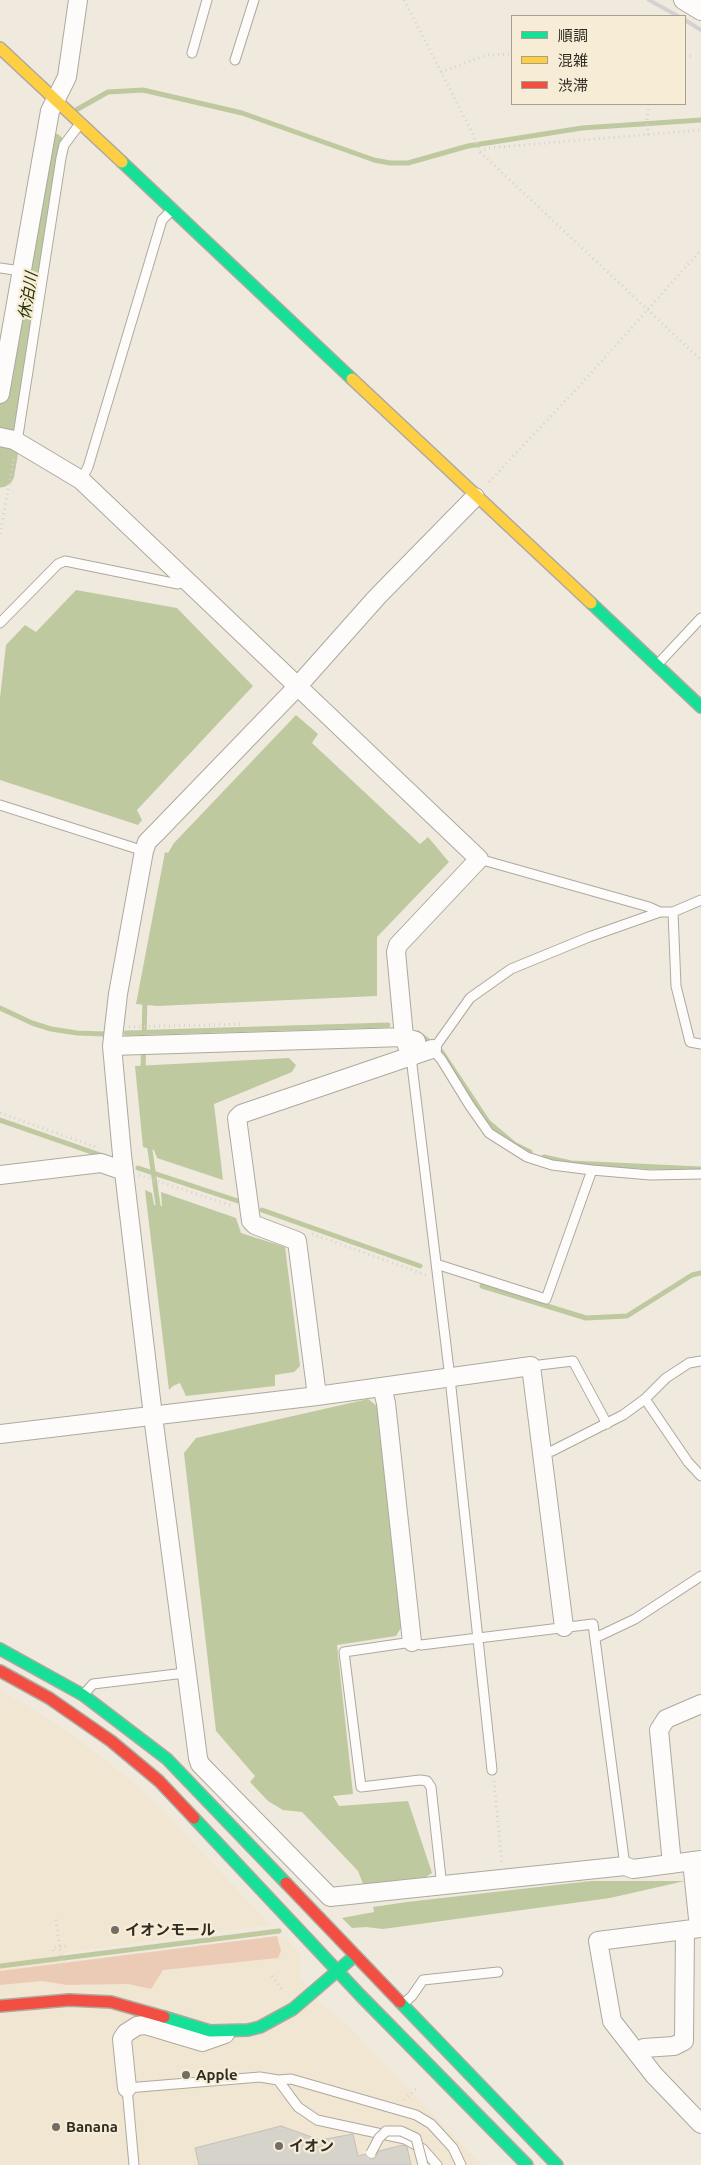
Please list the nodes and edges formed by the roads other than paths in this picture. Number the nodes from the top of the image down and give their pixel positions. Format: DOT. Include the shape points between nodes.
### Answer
graph roads {
  1 [pos="78,0"];
  2 [pos="207,0"];
  3 [pos="254,0"];
  4 [pos="683,0"];
  5 [pos="701,11"];
  6 [pos="0,48"];
  7 [pos="192,53"];
  8 [pos="235,60"];
  9 [pos="55,99"];
  10 [pos="81,123"];
  11 [pos="171,211"];
  12 [pos="0,268"];
  13 [pos="22,270"];
  14 [pos="0,394"];
  15 [pos="10,439"];
  16 [pos="81,480"];
  17 [pos="475,497"];
  18 [pos="186,582"];
  19 [pos="701,618"];
  20 [pos="0,623"];
  21 [pos="656,666"];
  22 [pos="296,687"];
  23 [pos="701,707"];
  24 [pos="0,805"];
  25 [pos="144,852"];
  26 [pos="479,859"];
  27 [pos="701,900"];
  28 [pos="660,912"];
  29 [pos="673,912"];
  30 [pos="404,1037"];
  31 [pos="701,1044"];
  32 [pos="112,1046"];
  33 [pos="432,1049"];
  34 [pos="411,1057"];
  35 [pos="123,1163"];
  36 [pos="592,1170"];
  37 [pos="701,1174"];
  38 [pos="0,1175"];
  39 [pos="436,1264"];
  40 [pos="701,1361"];
  41 [pos="531,1366"];
  42 [pos="450,1378"];
  43 [pos="382,1387"];
  44 [pos="317,1396"];
  45 [pos="645,1399"];
  46 [pos="153,1416"];
  47 [pos="607,1424"];
  48 [pos="0,1434"];
  49 [pos="542,1452"];
  50 [pos="701,1476"];
  51 [pos="701,1576"];
  52 [pos="564,1627"];
  53 [pos="478,1637"];
  54 [pos="595,1638"];
  55 [pos="412,1642"];
  56 [pos="0,1649"];
  57 [pos="0,1671"];
  58 [pos="185,1673"];
  59 [pos="83,1695"];
  60 [pos="700,1706"];
  61 [pos="200,1764"];
  62 [pos="492,1770"];
  63 [pos="186,1778"];
  64 [pos="672,1864"];
  65 [pos="695,1864"];
  66 [pos="625,1866"];
  67 [pos="442,1887"];
  68 [pos="695,1929"];
  69 [pos="356,1955"];
  70 [pos="338,1972"];
  71 [pos="498,1972"];
  72 [pos="403,2004"];
  73 [pos="0,2006"];
  74 [pos="230,2032"];
  75 [pos="636,2053"];
  76 [pos="278,2080"];
  77 [pos="126,2088"];
  78 [pos="701,2124"];
  79 [pos="371,2152"];
  80 [pos="134,2165"];
  81 [pos="423,2165"];
  82 [pos="437,2165"];
  83 [pos="461,2165"];
  84 [pos="527,2165"];
  85 [pos="558,2165"];
  1 -- 9 [label="street" via="67,78"];
  2 -- 7 [label="lane"];
  3 -- 8 [label="lane"];
  4 -- 5 [label="street"];
  6 -- 9 [label="street"];
  9 -- 10 [label="street"];
  9 -- 13 [label="street" via="50,111"];
  10 -- 11 [label="street"];
  10 -- 15 [label="lane" via="64,145 61,158"];
  11 -- 16 [label="lane" via="162,220 88,467"];
  11 -- 17 [label="street"];
  12 -- 13 [label="lane"];
  13 -- 14 [label="street"];
  15 -- 16 [label="street"];
  16 -- 18 [label="street"];
  17 -- 21 [label="street"];
  17 -- 22 [label="street" via="377,597"];
  18 -- 20 [label="lane" via="178,584 66,561 58,564"];
  18 -- 22 [label="street"];
  19 -- 21 [label="lane"];
  21 -- 23 [label="street"];
  22 -- 25 [label="street" via="147,842"];
  22 -- 26 [label="street"];
  24 -- 25 [label="lane"];
  25 -- 32 [label="street" via="118,994"];
  26 -- 28 [label="lane"];
  26 -- 30 [label="street" via="398,945"];
  27 -- 29 [label="lane"];
  28 -- 29 [label="lane"];
  28 -- 33 [label="lane" via="511,969 470,998"];
  29 -- 31 [label="lane" via="676,986 690,1042"];
  30 -- 32 [label="street"];
  30 -- 33 [label="street"];
  30 -- 34 [label="street"];
  32 -- 35 [label="street"];
  33 -- 34 [label="street"];
  33 -- 36 [label="lane" via="481,1122 500,1141 540,1162"];
  34 -- 39 [label="lane"];
  34 -- 44 [label="street" via="237,1118 251,1220 255,1225 297,1241"];
  35 -- 38 [label="street"];
  35 -- 46 [label="street"];
  36 -- 37 [label="lane" via="650,1176"];
  36 -- 39 [label="lane" via="546,1300"];
  39 -- 42 [label="lane"];
  40 -- 45 [label="lane" via="689,1363 666,1378"];
  41 -- 42 [label="street"];
  41 -- 47 [label="lane" via="573,1362"];
  41 -- 49 [label="street"];
  42 -- 43 [label="street"];
  42 -- 53 [label="lane"];
  43 -- 44 [label="street"];
  43 -- 55 [label="street"];
  44 -- 46 [label="street"];
  45 -- 47 [label="lane"];
  45 -- 50 [label="lane"];
  46 -- 48 [label="street"];
  46 -- 58 [label="street"];
  47 -- 49 [label="lane" via="552,1451"];
  49 -- 52 [label="street"];
  51 -- 54 [label="lane" via="635,1619"];
  52 -- 53 [label="lane"];
  52 -- 54 [label="lane" via="593,1624"];
  53 -- 55 [label="lane" via="421,1644"];
  53 -- 62 [label="lane"];
  54 -- 66 [label="lane"];
  55 -- 67 [label="lane" via="344,1652 361,1787 427,1781 431,1787"];
  56 -- 59 [label="street"];
  57 -- 70 [label="street" via="69,1712 141,1766 183,1804"];
  58 -- 59 [label="lane" via="93,1684"];
  58 -- 61 [label="street"];
  59 -- 63 [label="street" via="128,1727"];
  60 -- 64 [label="street" via="666,1719 659,1730"];
  61 -- 63 [label="street"];
  61 -- 67 [label="street" via="330,1897"];
  63 -- 69 [label="street"];
  64 -- 65 [label="street"];
  64 -- 66 [label="street" via="633,1869"];
  65 -- 68 [label="street"];
  66 -- 67 [label="street"];
  68 -- 75 [label="street" via="684,2041 674,2046 644,2048"];
  68 -- 75 [label="street" via="598,1941 612,2021"];
  69 -- 70 [label="street"];
  69 -- 72 [label="street"];
  70 -- 74 [label="street" via="276,2020 260,2027"];
  70 -- 84 [label="street"];
  71 -- 72 [label="lane" via="423,1980"];
  72 -- 85 [label="street"];
  73 -- 74 [label="street" via="69,2000 111,2002 210,2031"];
  74 -- 77 [label="street" via="202,2042 145,2025 137,2026 122,2039"];
  75 -- 78 [label="street"];
  76 -- 77 [label="lane" via="260,2076"];
  76 -- 82 [label="lane, bridge" via="298,2107 317,2120 405,2139 423,2149"];
  76 -- 83 [label="lane" via="291,2079 416,2115 431,2124 453,2148"];
  77 -- 80 [label="lane"];
  79 -- 81 [label="lane, bridge" via="386,2131 401,2131 416,2138"];
}
